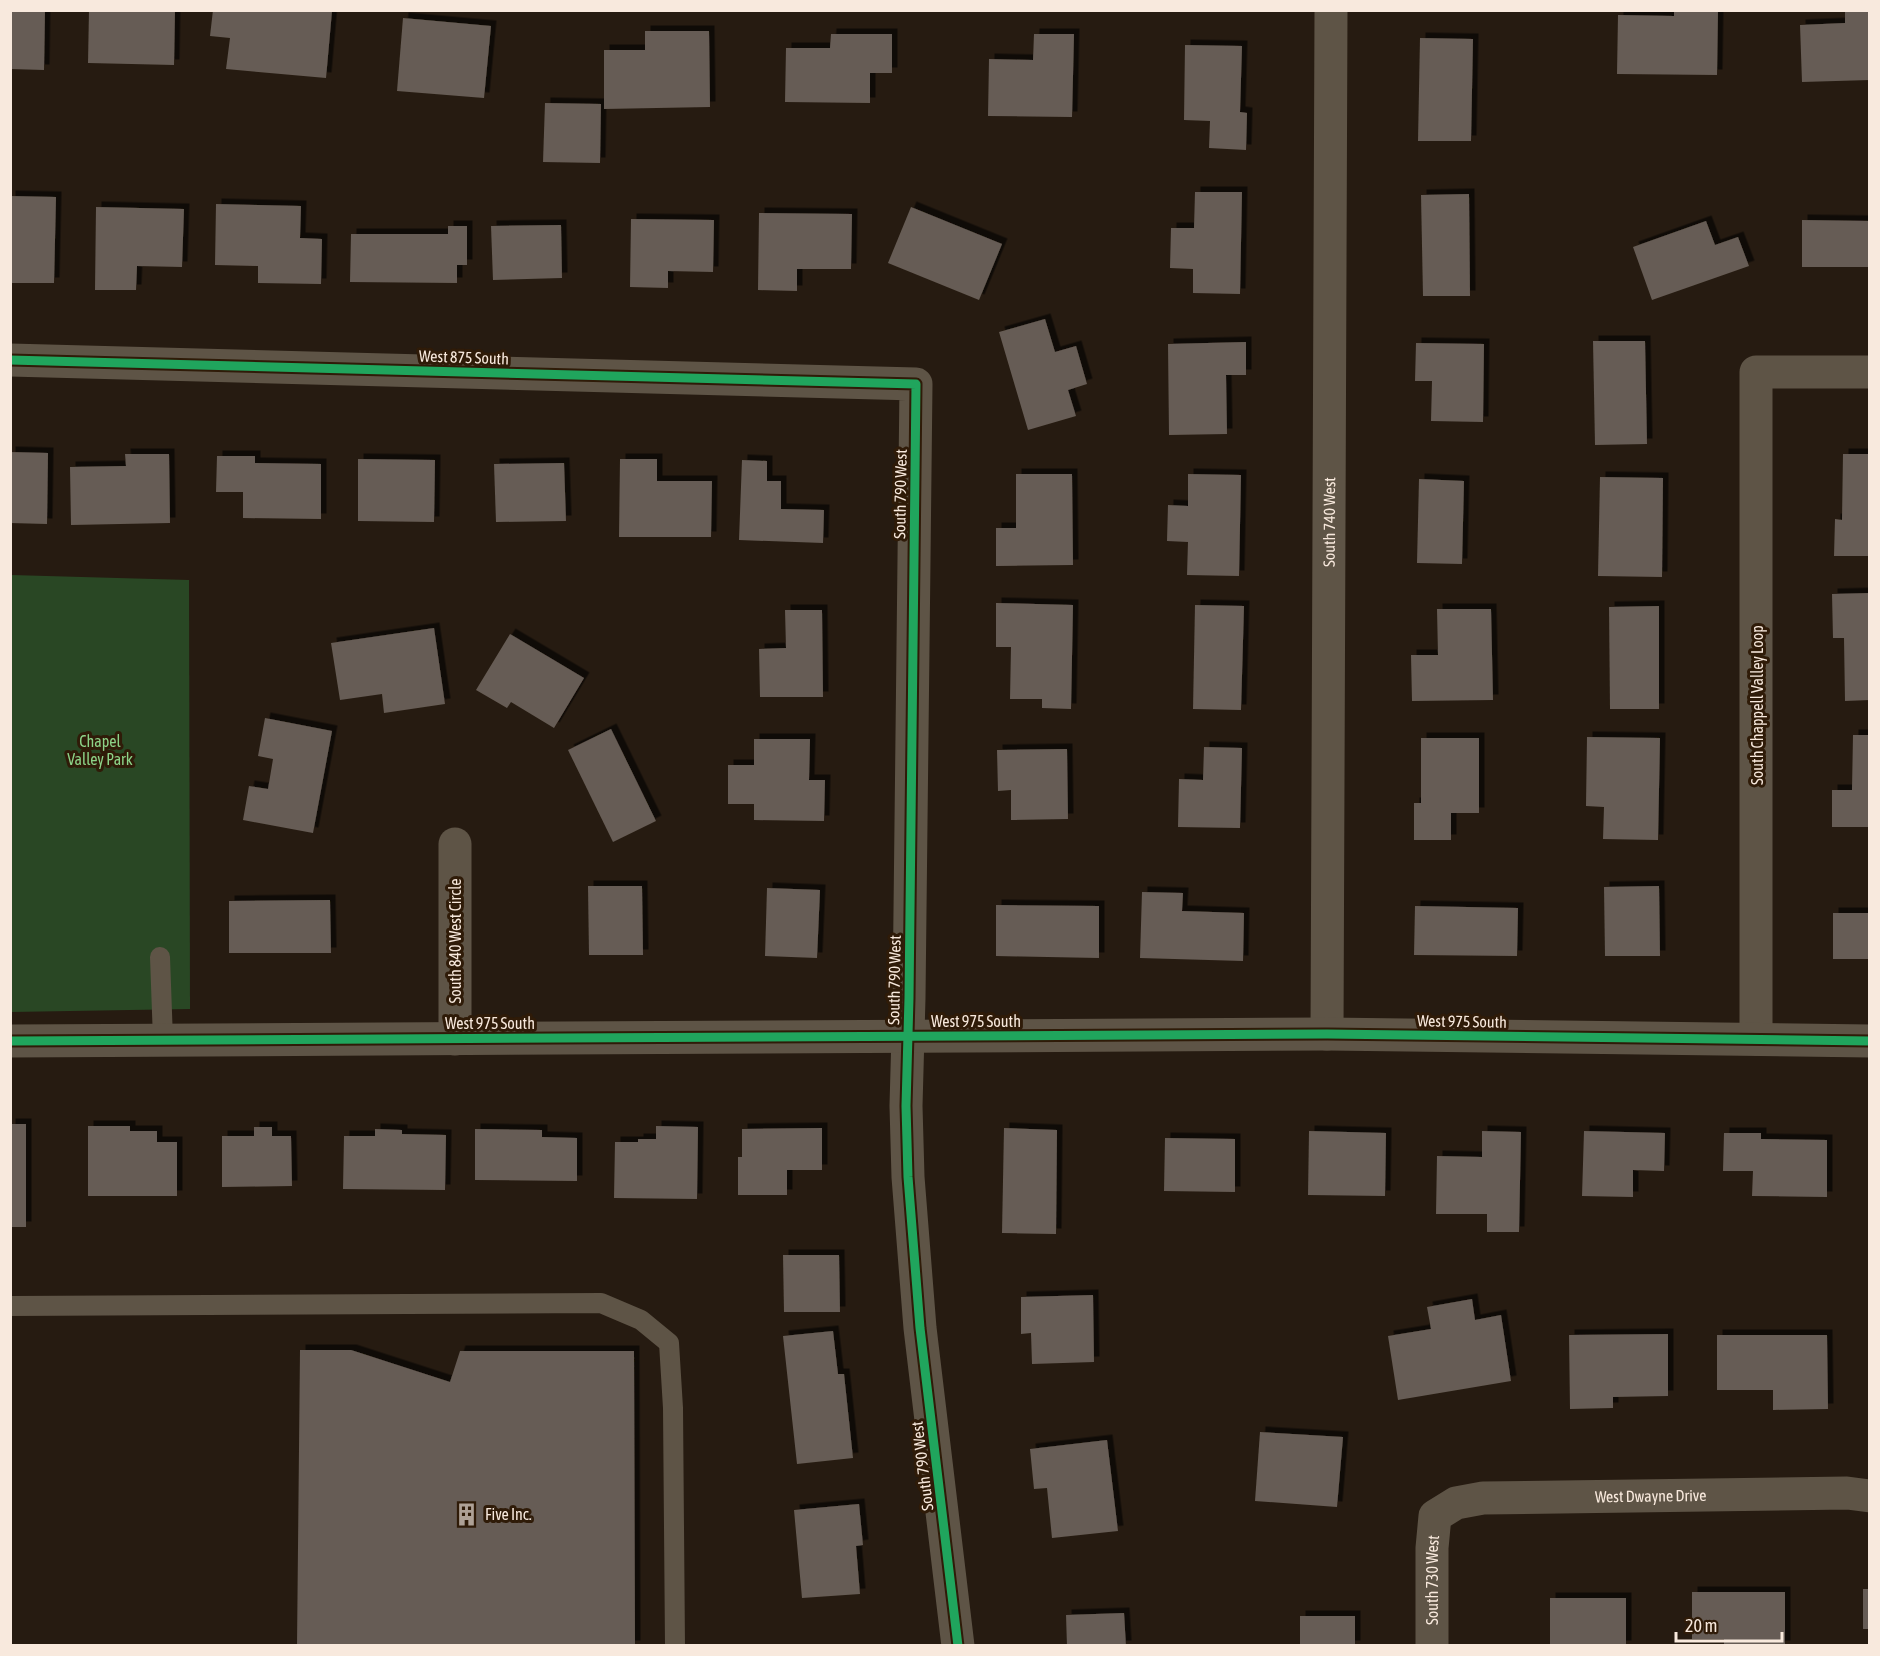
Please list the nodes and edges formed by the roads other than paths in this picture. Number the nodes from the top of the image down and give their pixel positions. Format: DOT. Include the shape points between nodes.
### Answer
graph roads {
  1 [pos="1331,10"];
  2 [pos="10,360"];
  3 [pos="1869,372"];
  4 [pos="916,384"];
  5 [pos="455,844"];
  6 [pos="160,957"];
  7 [pos="1327,1034"];
  8 [pos="909,1036"];
  9 [pos="455,1039"];
  10 [pos="1756,1039"];
  11 [pos="163,1040"];
  12 [pos="10,1041"];
  13 [pos="1869,1041"];
  14 [pos="10,1306"];
  15 [pos="1869,1496"];
  16 [pos="1435,1516"];
  17 [pos="675,1646"];
  18 [pos="958,1646"];
  19 [pos="1432,1646"];
  1 -- 7 [label="street, South 740 West"];
  2 -- 4 [label="street, West 875 South"];
  3 -- 10 [label="street, South Chappell Valley Loop" via="1756,372"];
  4 -- 8 [label="street, South 790 West"];
  5 -- 9 [label="street, South 840 West Circle"];
  6 -- 11 [label="lane"];
  7 -- 8 [label="street, West 975 South"];
  7 -- 10 [label="street, West 975 South"];
  8 -- 9 [label="street, West 975 South"];
  8 -- 18 [label="street, South 790 West" via="909,1200 920,1328"];
  9 -- 11 [label="street, West 975 South"];
  10 -- 13 [label="street, West 975 South"];
  11 -- 12 [label="street, West 975 South"];
  14 -- 17 [label="lane" via="601,1303 641,1320 669,1343"];
  15 -- 16 [label="street, West Dwayne Drive" via="1847,1493 1483,1498 1456,1503"];
  16 -- 19 [label="street, South 730 West"];
}
